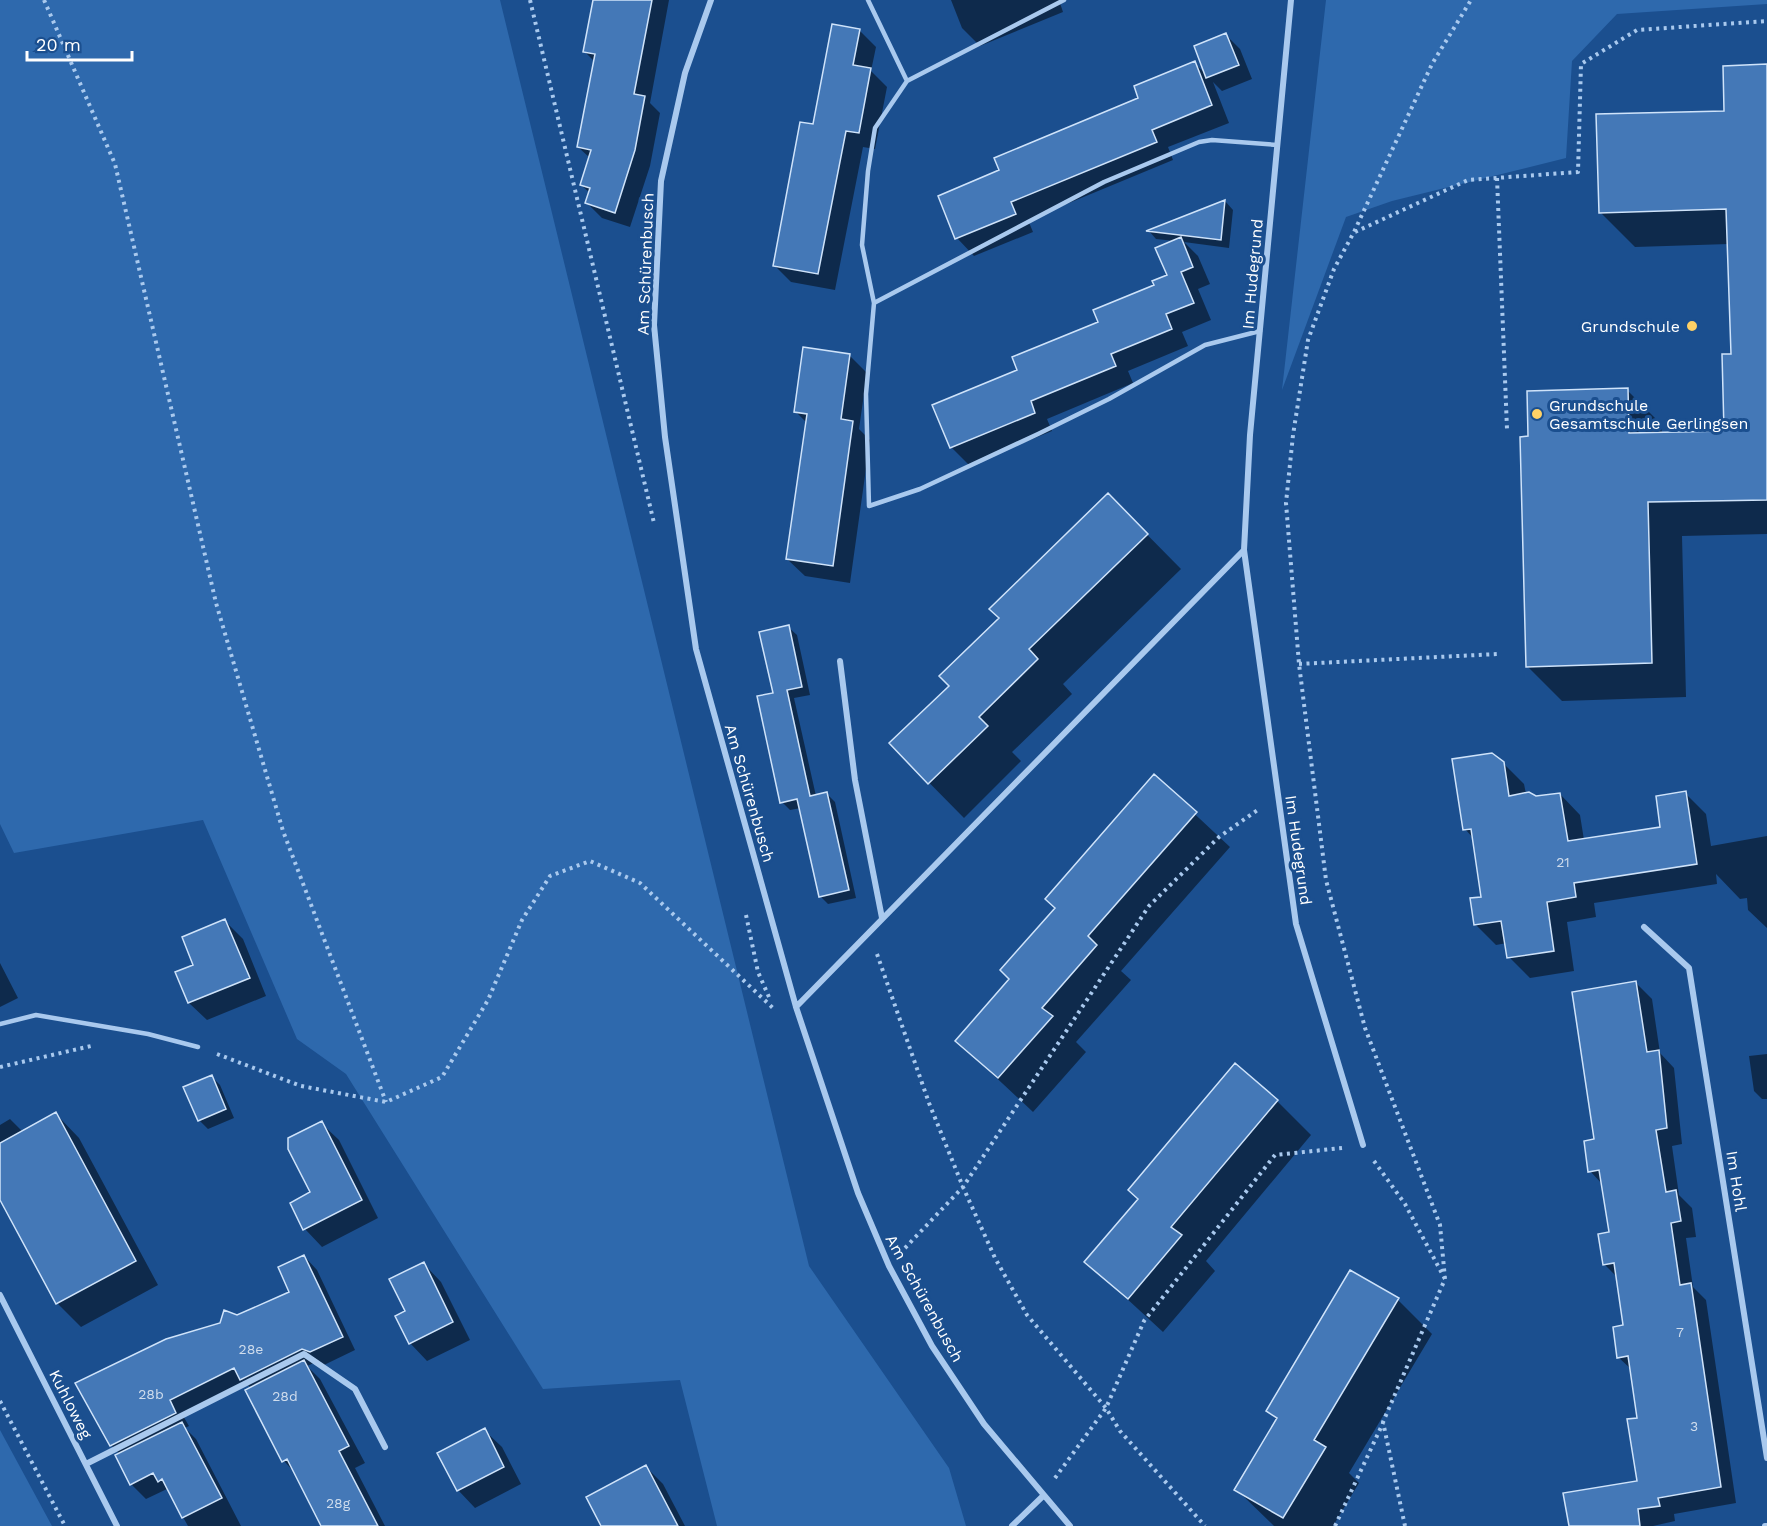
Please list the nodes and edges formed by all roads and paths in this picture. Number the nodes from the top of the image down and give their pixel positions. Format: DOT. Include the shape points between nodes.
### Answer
graph roads {
  1 [pos="44,0"];
  2 [pos="530,0"];
  3 [pos="711,0"];
  4 [pos="868,0"];
  5 [pos="1064,0"];
  6 [pos="1291,0"];
  7 [pos="1471,0"];
  8 [pos="1767,21"];
  9 [pos="907,81"];
  10 [pos="1277,145"];
  11 [pos="1497,178"];
  12 [pos="1354,232"];
  13 [pos="874,303"];
  14 [pos="1260,331"];
  15 [pos="1507,429"];
  16 [pos="655,526"];
  17 [pos="1244,550"];
  18 [pos="1497,654"];
  19 [pos="840,661"];
  20 [pos="1299,664"];
  21 [pos="1277,797"];
  22 [pos="743,903"];
  23 [pos="882,918"];
  24 [pos="1644,927"];
  25 [pos="869,933"];
  26 [pos="796,1007"];
  27 [pos="774,1009"];
  28 [pos="0,1024"];
  29 [pos="198,1047"];
  30 [pos="1363,1145"];
  31 [pos="963,1187"];
  32 [pos="889,1266"];
  33 [pos="1444,1279"];
  34 [pos="0,1295"];
  35 [pos="0,1401"];
  36 [pos="1106,1408"];
  37 [pos="1383,1422"];
  38 [pos="385,1447"];
  39 [pos="1767,1458"];
  40 [pos="86,1464"];
  41 [pos="1042,1496"];
  42 [pos="65,1526"];
  43 [pos="117,1526"];
  44 [pos="1012,1526"];
  45 [pos="1070,1526"];
  46 [pos="1205,1526"];
  47 [pos="1335,1526"];
  48 [pos="1404,1526"];
  1 -- 27 [label="path" via="115,164 223,626 283,831 386,1102 442,1077 488,1000 522,920 550,876 590,861 640,882"];
  2 -- 16 [label="path"];
  3 -- 26 [label="street, Am Schürenbusch" via="685,73 661,181 654,325 665,437 696,649"];
  4 -- 9 [label="lane"];
  5 -- 9 [label="lane"];
  6 -- 10 [label="street, Im Hudegrund"];
  7 -- 12 [label="path" via="1432,64"];
  8 -- 11 [label="path" via="1637,30 1581,64 1578,172"];
  9 -- 13 [label="lane" via="875,129 862,245"];
  10 -- 13 [label="lane" via="1199,142 1104,182"];
  10 -- 14 [label="street, Im Hudegrund"];
  11 -- 12 [label="path" via="1468,180"];
  11 -- 15 [label="path"];
  12 -- 20 [label="path" via="1334,269 1308,340 1293,435 1286,503"];
  13 -- 14 [label="lane" via="866,394 869,506 920,489 1038,434 1205,345"];
  14 -- 17 [label="street, Im Hudegrund"];
  17 -- 21 [label="street, Im Hudegrund"];
  17 -- 23 [label="street"];
  18 -- 20 [label="path"];
  19 -- 23 [label="street" via="855,780"];
  20 -- 33 [label="path" via="1326,880 1365,1028 1440,1225"];
  21 -- 30 [label="street, Im Hudegrund" via="1296,924"];
  21 -- 31 [label="path" via="1219,837 1149,906"];
  22 -- 27 [label="path" via="758,972"];
  23 -- 25 [label="street"];
  24 -- 39 [label="street, Im Hohl" via="1689,968"];
  25 -- 26 [label="street"];
  25 -- 31 [label="path"];
  26 -- 27 [label="path"];
  26 -- 32 [label="street, Am Schürenbusch" via="858,1193"];
  28 -- 29 [label="lane" via="36,1015 148,1034"];
  30 -- 33 [label="path" via="1405,1204"];
  30 -- 36 [label="path" via="1275,1155 1144,1321"];
  31 -- 32 [label="path"];
  31 -- 36 [label="path" via="995,1258 1027,1315"];
  32 -- 41 [label="street, Am Schürenbusch" via="932,1346 984,1424"];
  33 -- 37 [label="path"];
  34 -- 40 [label="street, Kuhloweg"];
  35 -- 42 [label="path"];
  36 -- 41 [label="path"];
  36 -- 46 [label="path" via="1120,1431"];
  37 -- 47 [label="path"];
  37 -- 48 [label="path"];
  38 -- 40 [label="street" via="355,1389 304,1354"];
  40 -- 43 [label="street, Kuhloweg"];
  41 -- 44 [label="street"];
  41 -- 45 [label="street, Am Schürenbusch"];
}
